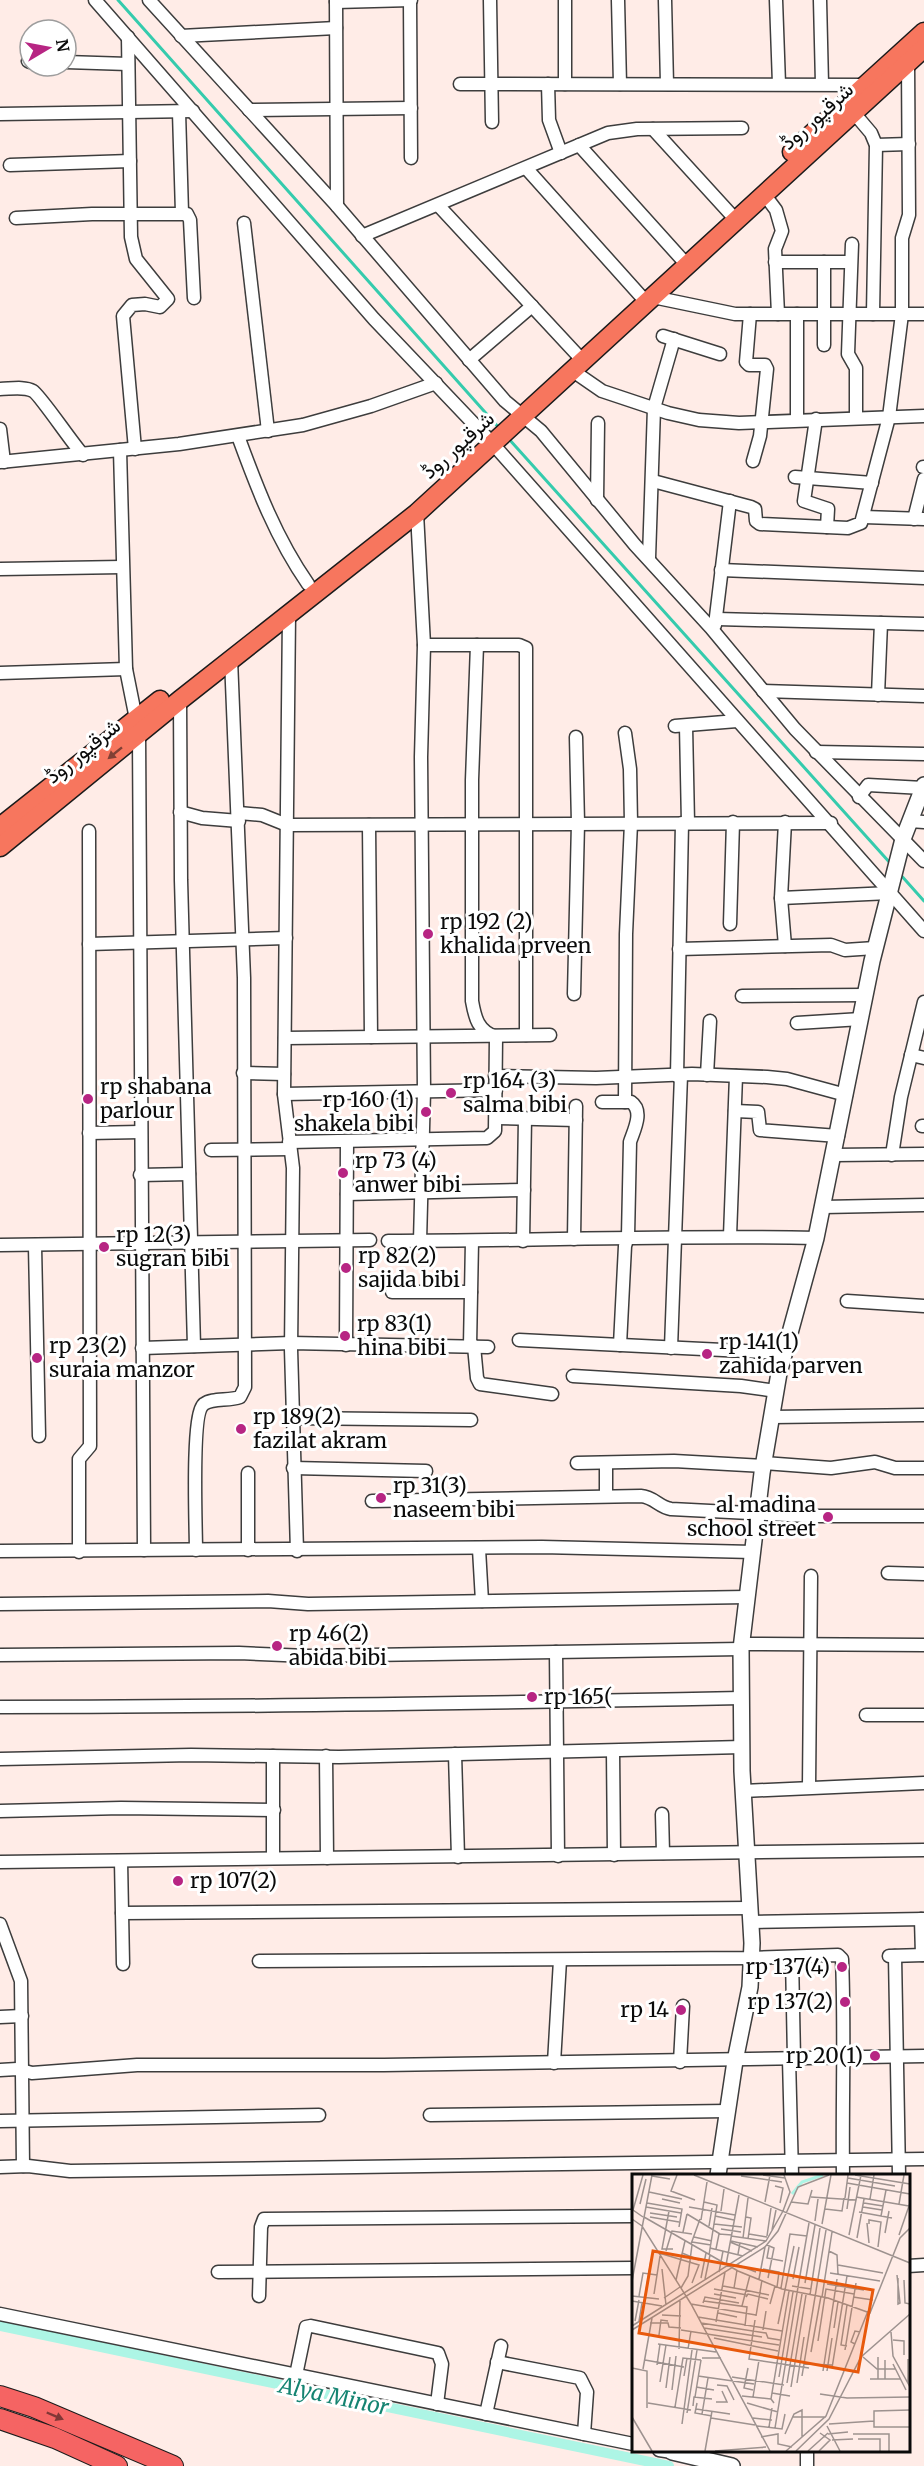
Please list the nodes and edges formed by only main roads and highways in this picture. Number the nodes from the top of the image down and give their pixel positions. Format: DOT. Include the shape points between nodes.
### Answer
graph roads {
  1 [pos="924,32"];
  2 [pos="924,48"];
  3 [pos="733,216"];
  4 [pos="494,437"];
  5 [pos="137,727"];
  6 [pos="0,827"];
  7 [pos="0,847"];
  8 [pos="0,2396"];
  9 [pos="0,2419"];
  10 [pos="117,2466"];
  11 [pos="172,2466"];
  1 -- 3 [label="main road, شرقپور روڈ" via="864,85"];
  2 -- 3 [label="main road, شرقپور روڈ" via="765,194"];
  3 -- 4 [label="main road, شرقپور روڈ"];
  4 -- 5 [label="main road, شرقپور روڈ" via="308,584"];
  4 -- 5 [label="main road, شرقپور روڈ" via="417,513 180,700"];
  5 -- 6 [label="main road, شرقپور روڈ"];
  5 -- 7 [label="main road, شرقپور روڈ, one-way"];
  8 -- 11 [label="highway, one-way"];
  9 -- 10 [label="highway"];
}
